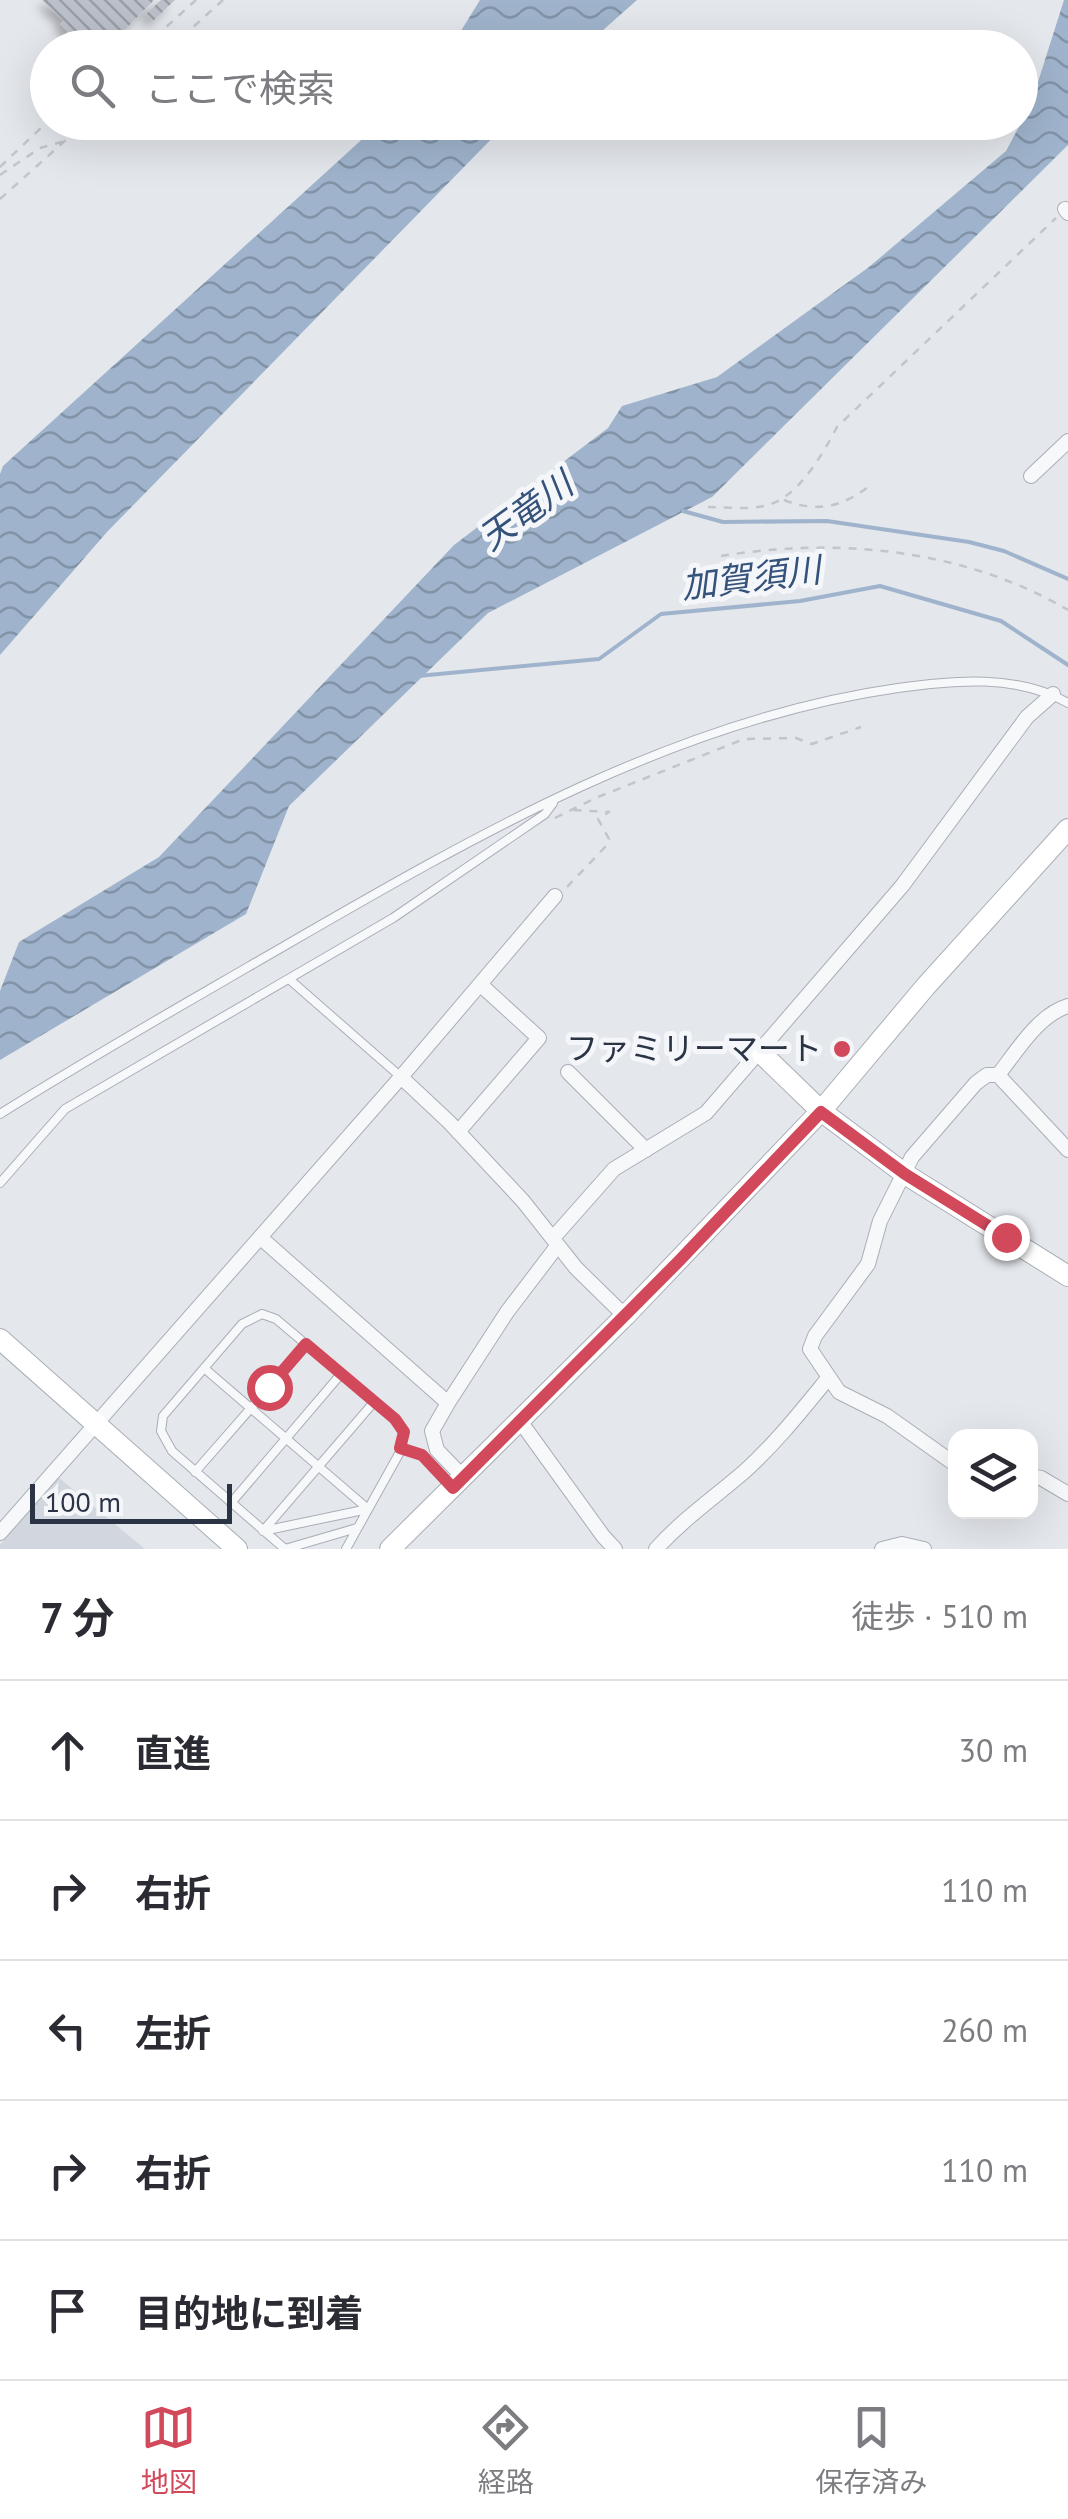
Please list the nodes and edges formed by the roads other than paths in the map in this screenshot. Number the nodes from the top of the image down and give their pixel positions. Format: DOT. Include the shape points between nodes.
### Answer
graph roads {
  1 [pos="1068,440"];
  2 [pos="1031,476"];
  3 [pos="1053,694"];
  4 [pos="1068,702"];
  5 [pos="556,799"];
  6 [pos="1068,829"];
  7 [pos="555,896"];
  8 [pos="290,979"];
  9 [pos="482,985"];
  10 [pos="1068,1006"];
  11 [pos="761,1053"];
  12 [pos="568,1072"];
  13 [pos="998,1075"];
  14 [pos="401,1077"];
  15 [pos="821,1112"];
  16 [pos="0,1114"];
  17 [pos="458,1132"];
  18 [pos="646,1150"];
  19 [pos="1068,1150"];
  20 [pos="905,1174"];
  21 [pos="0,1183"];
  22 [pos="260,1238"];
  23 [pos="556,1242"];
  24 [pos="1068,1276"];
  25 [pos="625,1316"];
  26 [pos="0,1339"];
  27 [pos="306,1344"];
  28 [pos="204,1368"];
  29 [pos="342,1374"];
  30 [pos="829,1377"];
  31 [pos="374,1402"];
  32 [pos="448,1403"];
  33 [pos="251,1408"];
  34 [pos="520,1421"];
  35 [pos="95,1423"];
  36 [pos="286,1438"];
  37 [pos="400,1448"];
  38 [pos="948,1458"];
  39 [pos="319,1466"];
  40 [pos="195,1472"];
  41 [pos="1038,1477"];
  42 [pos="458,1483"];
  43 [pos="1068,1494"];
  44 [pos="231,1503"];
  45 [pos="368,1509"];
  46 [pos="357,1528"];
  47 [pos="264,1531"];
  48 [pos="0,1532"];
  49 [pos="237,1549"];
  50 [pos="346,1549"];
  51 [pos="390,1549"];
  52 [pos="615,1549"];
  53 [pos="656,1549"];
  54 [pos="882,1549"];
  55 [pos="924,1549"];
  1 -- 2 [label="street"];
  3 -- 4 [label="lane"];
  3 -- 5 [label="lane" via="975,682 861,693 690,742"];
  3 -- 11 [label="street" via="1027,718 902,886"];
  5 -- 8 [label="lane" via="546,814 393,918"];
  5 -- 16 [label="lane" via="325,923"];
  6 -- 15 [label="street"];
  7 -- 9 [label="street"];
  8 -- 14 [label="lane"];
  8 -- 21 [label="lane" via="65,1108"];
  9 -- 14 [label="street"];
  9 -- 17 [label="street" via="539,1038"];
  10 -- 13 [label="street" via="1030,1035"];
  11 -- 15 [label="street"];
  11 -- 18 [label="street" via="706,1113"];
  12 -- 18 [label="street"];
  13 -- 19 [label="street"];
  13 -- 20 [label="street" via="987,1075 952,1107"];
  14 -- 17 [label="street"];
  14 -- 22 [label="street"];
  15 -- 20 [label="street"];
  15 -- 25 [label="street"];
  17 -- 23 [label="street"];
  18 -- 23 [label="street" via="614,1169"];
  20 -- 24 [label="street"];
  20 -- 30 [label="street" via="880,1221 868,1264 810,1349"];
  22 -- 32 [label="street"];
  22 -- 35 [label="street"];
  23 -- 25 [label="street"];
  23 -- 32 [label="street"];
  25 -- 34 [label="street"];
  26 -- 35 [label="street"];
  27 -- 28 [label="lane" via="262,1314 242,1324"];
  27 -- 29 [label="lane"];
  27 -- 33 [label="lane"];
  28 -- 33 [label="lane"];
  28 -- 40 [label="lane" via="163,1416 161,1432"];
  29 -- 31 [label="lane"];
  29 -- 36 [label="lane"];
  30 -- 38 [label="street" via="839,1392"];
  30 -- 53 [label="street" via="787,1430"];
  31 -- 37 [label="lane" via="404,1432"];
  31 -- 39 [label="lane"];
  32 -- 42 [label="street" via="432,1431"];
  33 -- 36 [label="lane"];
  33 -- 40 [label="lane"];
  34 -- 42 [label="street"];
  34 -- 52 [label="street"];
  35 -- 48 [label="street"];
  35 -- 49 [label="street"];
  36 -- 39 [label="lane"];
  36 -- 44 [label="lane"];
  37 -- 42 [label="lane" via="422,1455"];
  37 -- 45 [label="lane"];
  39 -- 45 [label="lane"];
  39 -- 47 [label="lane"];
  40 -- 44 [label="lane"];
  41 -- 43 [label="street"];
  42 -- 51 [label="street"];
  44 -- 47 [label="lane"];
  45 -- 46 [label="lane"];
  45 -- 47 [label="lane"];
  46 -- 47 [label="lane" via="284,1549"];
  46 -- 50 [label="lane"];
  54 -- 55 [label="street"];
}
